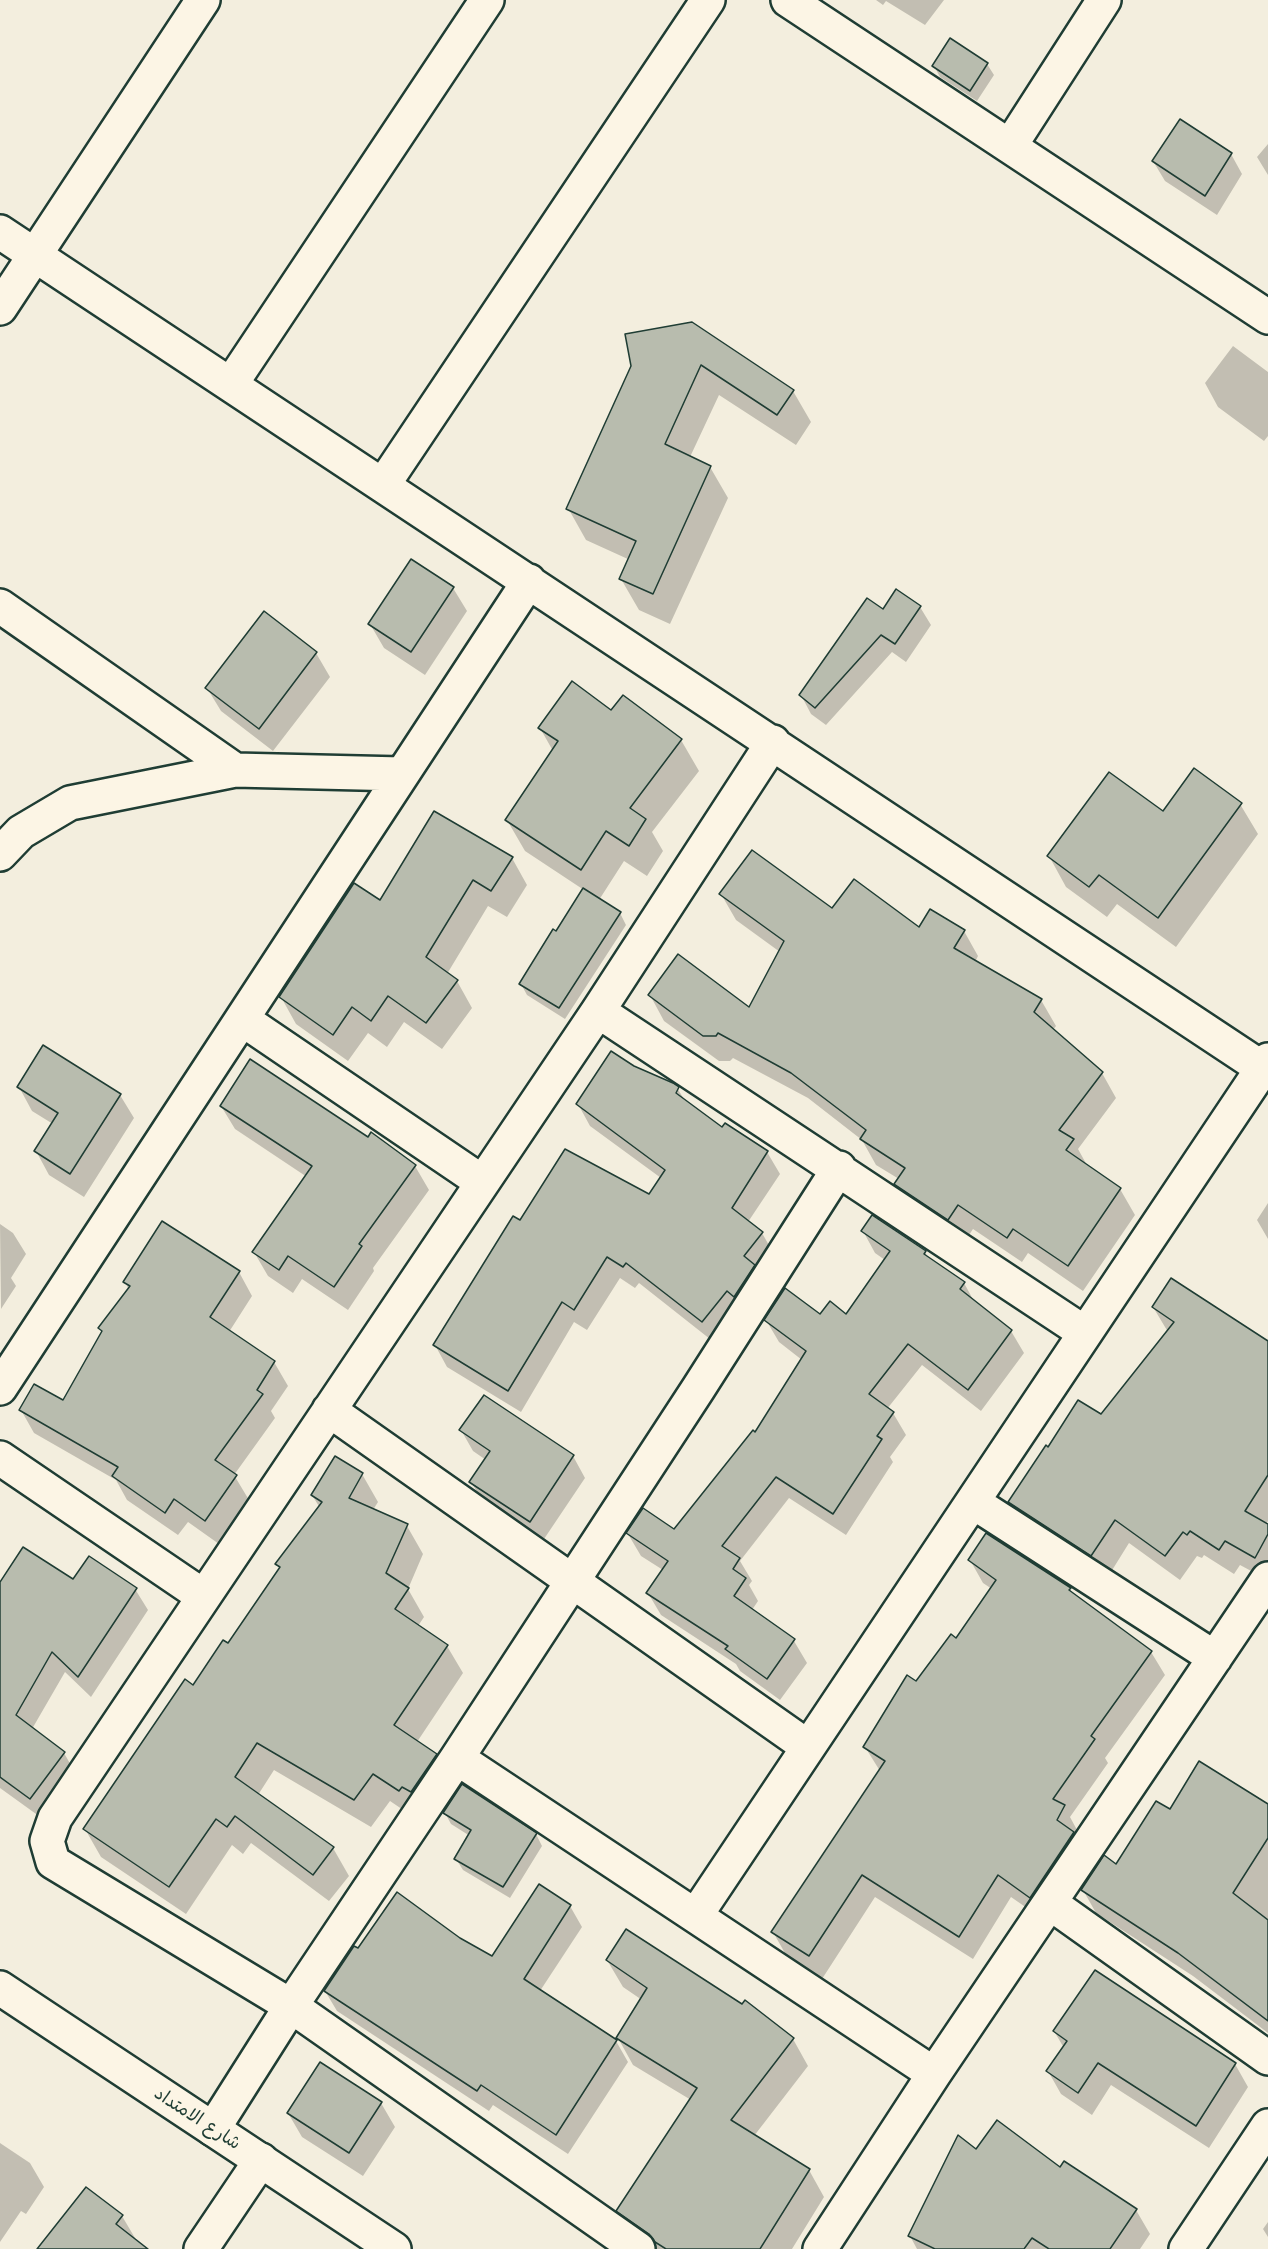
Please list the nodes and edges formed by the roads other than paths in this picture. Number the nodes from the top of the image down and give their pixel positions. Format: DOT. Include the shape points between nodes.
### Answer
graph roads {
  1 [pos="203,0"];
  2 [pos="487,0"];
  3 [pos="708,0"];
  4 [pos="788,0"];
  5 [pos="1104,0"];
  6 [pos="1010,146"];
  7 [pos="0,232"];
  8 [pos="35,255"];
  9 [pos="0,309"];
  10 [pos="1268,317"];
  11 [pos="231,384"];
  12 [pos="383,484"];
  13 [pos="529,581"];
  14 [pos="0,606"];
  15 [pos="773,742"];
  16 [pos="235,770"];
  17 [pos="402,774"];
  18 [pos="0,854"];
  19 [pos="598,1011"];
  20 [pos="242,1019"];
  21 [pos="1266,1067"];
  22 [pos="838,1168"];
  23 [pos="482,1182"];
  24 [pos="1085,1333"];
  25 [pos="0,1388"];
  26 [pos="329,1410"];
  27 [pos="0,1458"];
  28 [pos="973,1502"];
  29 [pos="1268,1579"];
  30 [pos="571,1581"];
  31 [pos="203,1596"];
  32 [pos="1215,1658"];
  33 [pos="808,1747"];
  34 [pos="457,1758"];
  35 [pos="1050,1903"];
  36 [pos="696,1915"];
  37 [pos="0,1988"];
  38 [pos="291,2006"];
  39 [pos="1268,2058"];
  40 [pos="934,2074"];
  41 [pos="1268,2126"];
  42 [pos="213,2129"];
  43 [pos="261,2160"];
  44 [pos="201,2249"];
  45 [pos="394,2249"];
  46 [pos="638,2249"];
  47 [pos="820,2249"];
  48 [pos="1187,2249"];
  1 -- 8 [label="street"];
  2 -- 11 [label="street"];
  3 -- 12 [label="street"];
  4 -- 6 [label="street"];
  5 -- 6 [label="street"];
  6 -- 10 [label="street"];
  7 -- 8 [label="street"];
  8 -- 9 [label="street"];
  8 -- 11 [label="street"];
  11 -- 12 [label="street"];
  12 -- 13 [label="street"];
  13 -- 15 [label="street"];
  13 -- 17 [label="street"];
  14 -- 16 [label="street"];
  15 -- 19 [label="street"];
  15 -- 21 [label="street"];
  16 -- 17 [label="street"];
  16 -- 18 [label="street" via="70,803 21,832"];
  17 -- 20 [label="street"];
  19 -- 22 [label="street"];
  19 -- 23 [label="street"];
  20 -- 23 [label="street"];
  20 -- 25 [label="street"];
  21 -- 24 [label="street"];
  22 -- 24 [label="street"];
  22 -- 30 [label="street"];
  23 -- 26 [label="street"];
  24 -- 28 [label="street"];
  26 -- 30 [label="street"];
  26 -- 31 [label="street"];
  27 -- 31 [label="street"];
  28 -- 32 [label="street"];
  28 -- 33 [label="street"];
  29 -- 32 [label="street"];
  30 -- 33 [label="street"];
  30 -- 34 [label="street"];
  31 -- 38 [label="street" via="55,1818 47,1841 53,1862"];
  32 -- 35 [label="street"];
  33 -- 36 [label="street"];
  34 -- 36 [label="street"];
  34 -- 38 [label="street"];
  35 -- 39 [label="street"];
  35 -- 40 [label="street"];
  36 -- 40 [label="street"];
  37 -- 42 [label="street, شارع الامتداد"];
  38 -- 42 [label="street"];
  38 -- 46 [label="street"];
  40 -- 47 [label="street"];
  41 -- 48 [label="street"];
  42 -- 43 [label="street, شارع الامتداد"];
  43 -- 44 [label="street"];
  43 -- 45 [label="street, شارع الامتداد"];
}
